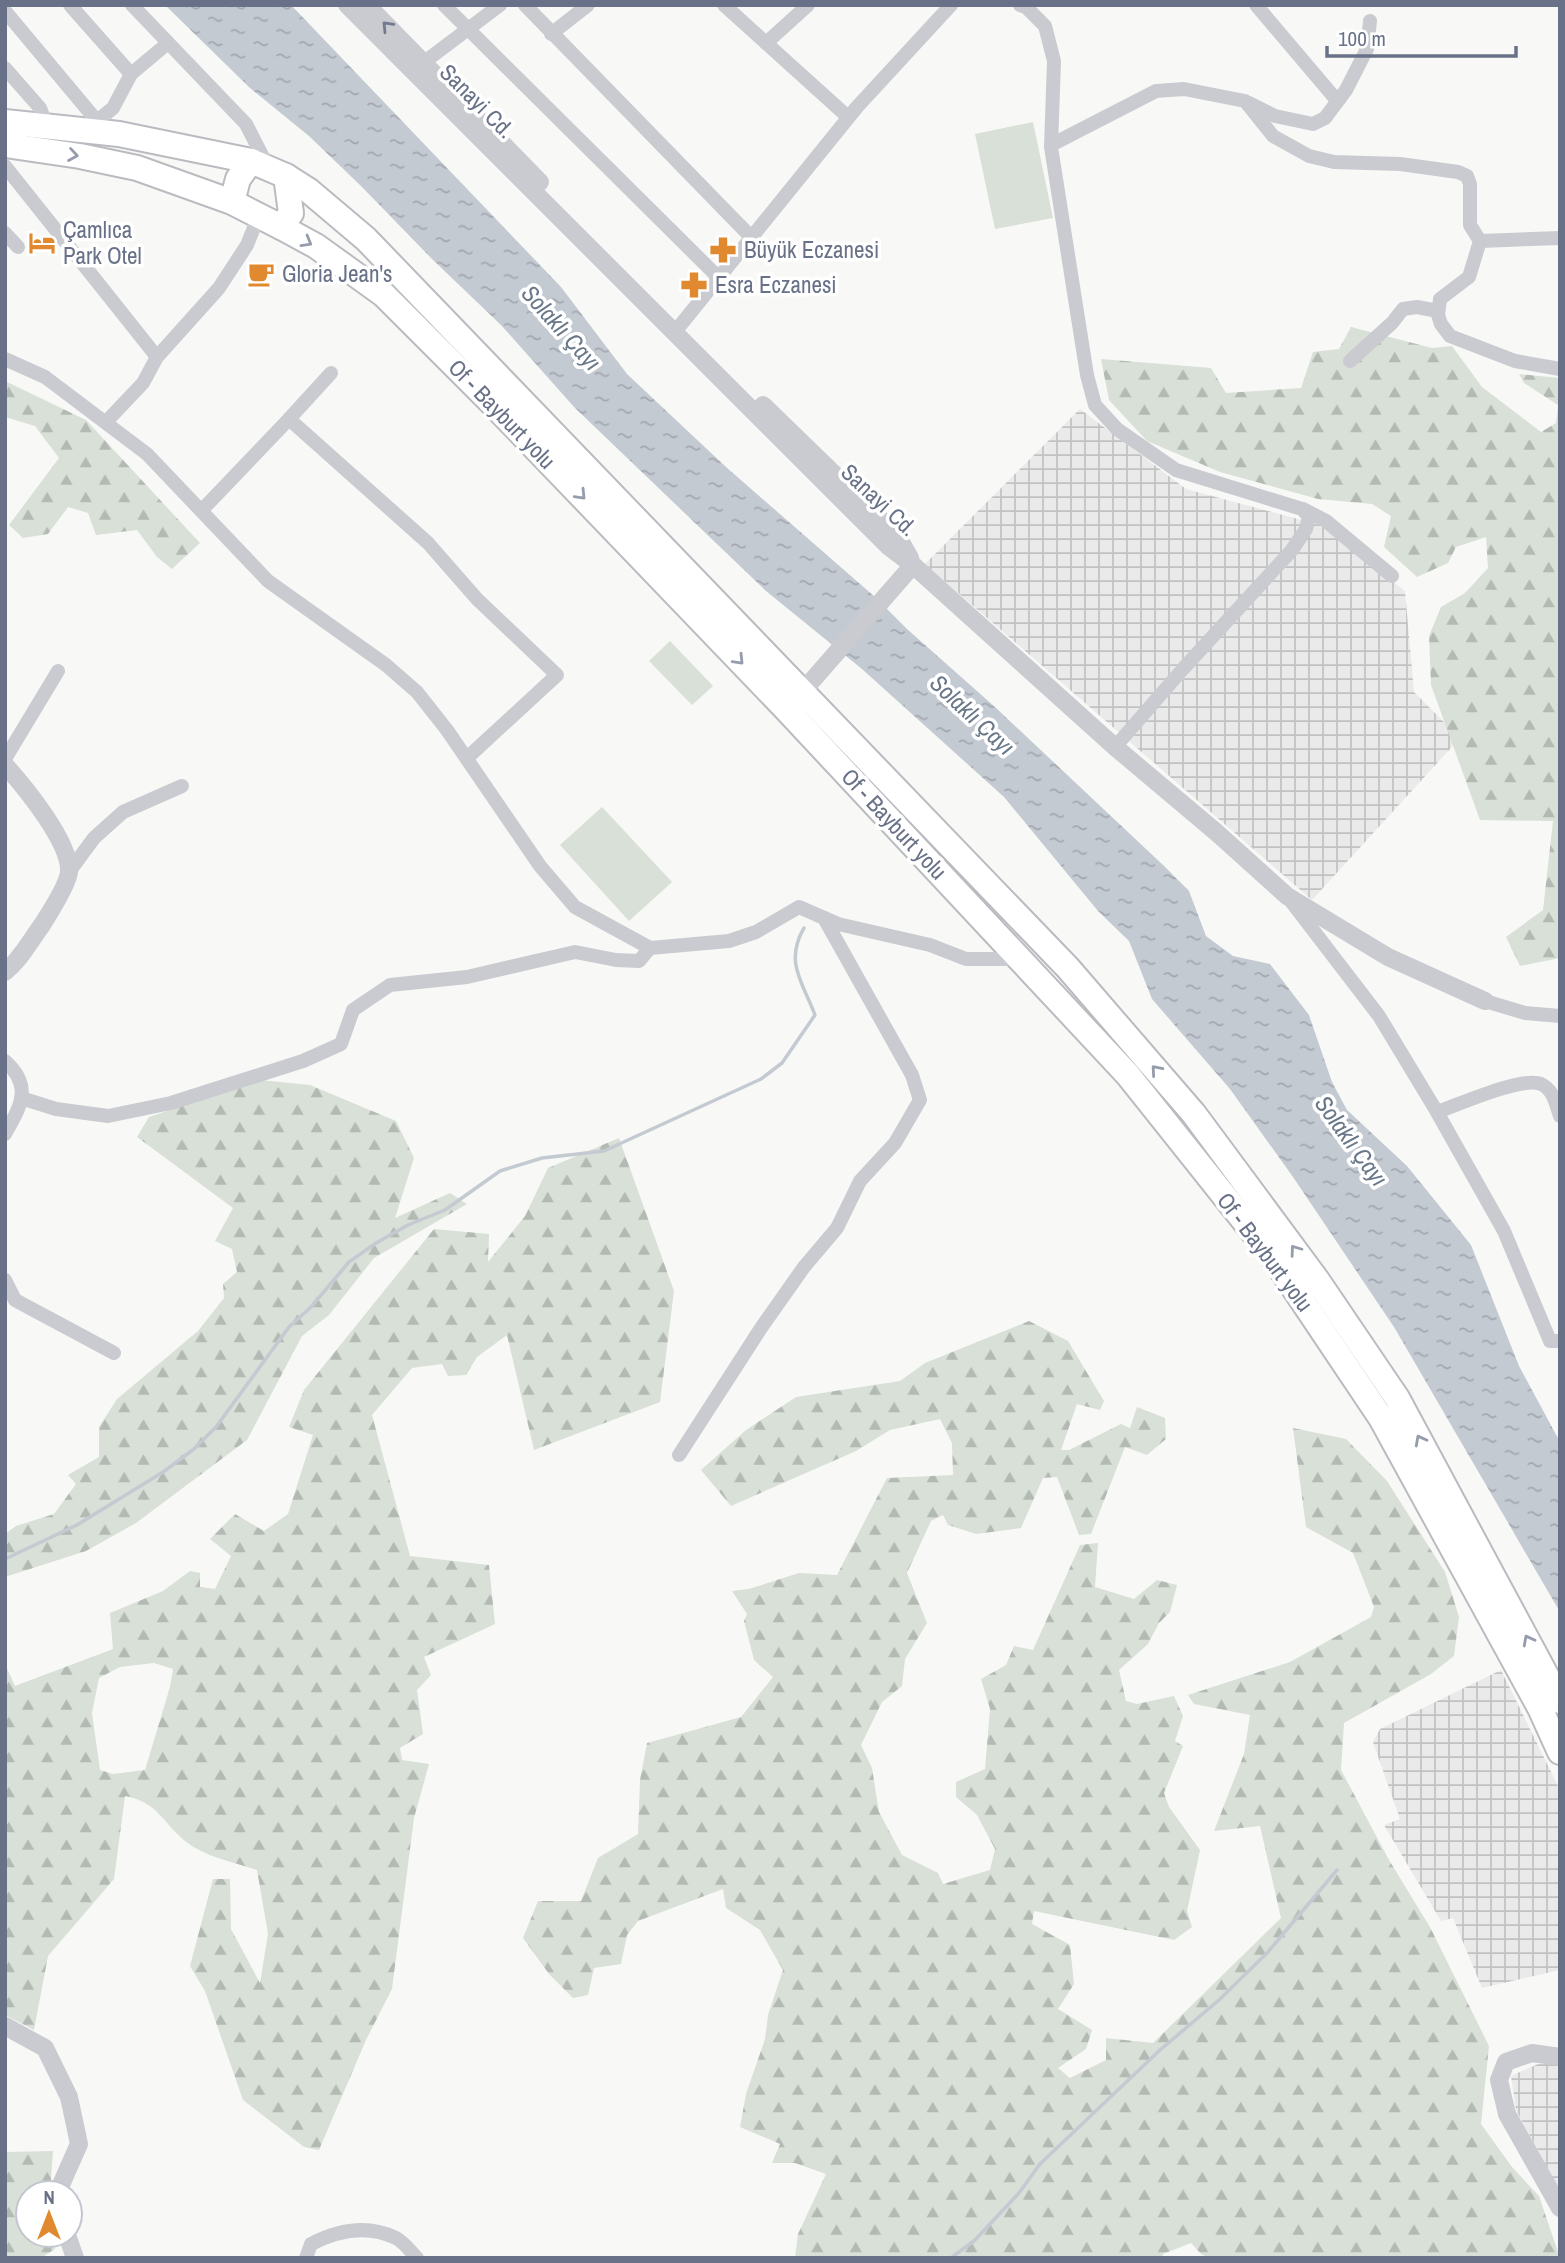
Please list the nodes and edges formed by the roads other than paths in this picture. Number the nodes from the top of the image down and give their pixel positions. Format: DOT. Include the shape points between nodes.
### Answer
graph roads {
  1 [pos="70,5"];
  2 [pos="132,5"];
  3 [pos="347,5"];
  4 [pos="367,5"];
  5 [pos="444,5"];
  6 [pos="500,5"];
  7 [pos="525,5"];
  8 [pos="587,5"];
  9 [pos="724,5"];
  10 [pos="808,5"];
  11 [pos="951,5"];
  12 [pos="1020,5"];
  13 [pos="1256,5"];
  14 [pos="5,10"];
  15 [pos="1370,21"];
  16 [pos="467,30"];
  17 [pos="551,34"];
  18 [pos="168,43"];
  19 [pos="766,43"];
  20 [pos="423,63"];
  21 [pos="5,68"];
  22 [pos="131,74"];
  23 [pos="1340,98"];
  24 [pos="1245,101"];
  25 [pos="848,117"];
  26 [pos="5,122"];
  27 [pos="96,126"];
  28 [pos="47,127"];
  29 [pos="1051,145"];
  30 [pos="11,146"];
  31 [pos="5,166"];
  32 [pos="269,168"];
  33 [pos="232,202"];
  34 [pos="259,215"];
  35 [pos="281,227"];
  36 [pos="5,233"];
  37 [pos="751,237"];
  38 [pos="1560,238"];
  39 [pos="1480,241"];
  40 [pos="18,247"];
  41 [pos="718,277"];
  42 [pos="1438,311"];
  43 [pos="677,328"];
  44 [pos="157,357"];
  45 [pos="5,359"];
  46 [pos="1350,361"];
  47 [pos="1560,369"];
  48 [pos="331,373"];
  49 [pos="289,419"];
  50 [pos="106,422"];
  51 [pos="1302,509"];
  52 [pos="202,510"];
  53 [pos="913,565"];
  54 [pos="1392,576"];
  55 [pos="58,671"];
  56 [pos="807,687"];
  57 [pos="786,709"];
  58 [pos="1115,747"];
  59 [pos="467,758"];
  60 [pos="5,759"];
  61 [pos="5,765"];
  62 [pos="182,786"];
  63 [pos="69,872"];
  64 [pos="1287,896"];
  65 [pos="824,918"];
  66 [pos="650,948"];
  67 [pos="1019,959"];
  68 [pos="5,972"];
  69 [pos="1485,1001"];
  70 [pos="1560,1016"];
  71 [pos="5,1061"];
  72 [pos="21,1098"];
  73 [pos="1437,1112"];
  74 [pos="1560,1116"];
  75 [pos="5,1134"];
  76 [pos="5,1280"];
  77 [pos="1560,1341"];
  78 [pos="114,1353"];
  79 [pos="679,1455"];
  80 [pos="1560,1701"];
  81 [pos="1560,1752"];
  82 [pos="5,2026"];
  83 [pos="1560,2057"];
  84 [pos="64,2179"];
  85 [pos="1560,2208"];
  86 [pos="306,2258"];
  87 [pos="416,2258"];
  1 -- 22 [label="street"];
  2 -- 18 [label="street"];
  3 -- 43 [label="street, Sanayi Cd."];
  20 -- 4 [label="street, Sanayi Cd., one-way"];
  5 -- 16 [label="street"];
  6 -- 16 [label="street"];
  7 -- 17 [label="street"];
  8 -- 17 [label="street"];
  9 -- 19 [label="street"];
  10 -- 19 [label="street"];
  11 -- 25 [label="street"];
  12 -- 29 [label="street" via="1045,26 1054,61"];
  13 -- 23 [label="street" via="1334,97"];
  14 -- 27 [label="street"];
  15 -- 23 [label="street" via="1367,49"];
  16 -- 20 [label="street"];
  16 -- 41 [label="street"];
  17 -- 37 [label="street"];
  18 -- 22 [label="street"];
  18 -- 32 [label="street" via="246,124"];
  19 -- 25 [label="street"];
  20 -- 43 [label="street, Sanayi Cd."];
  21 -- 28 [label="street" via="40,108"];
  22 -- 27 [label="street" via="113,108"];
  23 -- 24 [label="street" via="1325,118 1313,124 1275,116"];
  24 -- 29 [label="street" via="1184,89 1156,91"];
  24 -- 39 [label="street" via="1273,136 1309,156 1467,176 1470,225"];
  25 -- 37 [label="street"];
  26 -- 28 [label="highway, Of - Bayburt yolu"];
  27 -- 28 [label="highway, Of - Bayburt yolu"];
  27 -- 32 [label="highway, Of - Bayburt yolu"];
  29 -- 51 [label="street" via="1095,405 1117,429 1176,470"];
  30 -- 33 [label="highway, Of - Bayburt yolu, one-way" via="137,168"];
  31 -- 44 [label="street"];
  32 -- 33 [label="highway" via="238,179"];
  32 -- 35 [label="highway" via="291,213"];
  32 -- 56 [label="highway, Of - Bayburt yolu" via="324,202 366,239"];
  33 -- 34 [label="highway, Of - Bayburt yolu"];
  34 -- 35 [label="highway, Of - Bayburt yolu"];
  34 -- 44 [label="street" via="247,245 219,288"];
  35 -- 57 [label="highway, Of - Bayburt yolu, one-way" via="345,265 390,300"];
  36 -- 40 [label="street"];
  37 -- 41 [label="street"];
  38 -- 39 [label="street"];
  39 -- 42 [label="street" via="1469,277 1440,299"];
  41 -- 43 [label="street"];
  42 -- 46 [label="street" via="1403,309"];
  42 -- 47 [label="street" via="1450,336 1515,361"];
  43 -- 53 [label="street, Sanayi Cd." via="897,535"];
  44 -- 50 [label="street" via="143,383"];
  45 -- 50 [label="street" via="45,377"];
  48 -- 49 [label="street"];
  49 -- 52 [label="street"];
  49 -- 59 [label="street" via="428,543 477,599 557,675"];
  50 -- 52 [label="street" via="147,454"];
  51 -- 54 [label="street" via="1325,521"];
  51 -- 58 [label="street" via="1309,517 1292,550"];
  52 -- 59 [label="street" via="268,581 417,692"];
  53 -- 56 [label="street"];
  53 -- 58 [label="street, Sanayi Cd."];
  55 -- 60 [label="street"];
  56 -- 57 [label="street"];
  80 -- 56 [label="highway, Of - Bayburt yolu, one-way" via="1397,1398 1317,1280 1194,1114 1068,968"];
  57 -- 67 [label="highway, Of - Bayburt yolu"];
  58 -- 64 [label="street, Sanayi Cd."];
  59 -- 66 [label="street" via="540,866 575,907"];
  61 -- 63 [label="street" via="30,793 63,847"];
  62 -- 63 [label="street" via="123,812 94,838"];
  63 -- 68 [label="street" via="55,905"];
  64 -- 69 [label="street, Sanayi Cd." via="1388,957"];
  64 -- 73 [label="street" via="1379,1016"];
  65 -- 66 [label="street" via="799,907 756,932 729,941"];
  65 -- 67 [label="street" via="966,959"];
  65 -- 79 [label="street" via="912,1075 920,1100 895,1143 860,1181 837,1228 761,1328"];
  66 -- 72 [label="street" via="639,961 575,952 467,977 390,985 353,1010 341,1044 303,1061 171,1102 108,1116"];
  67 -- 81 [label="highway, Of - Bayburt yolu" via="1128,1075 1273,1257 1381,1418 1541,1708"];
  69 -- 70 [label="street" via="1525,1013"];
  71 -- 72 [label="street" via="19,1079"];
  72 -- 75 [label="street"];
  73 -- 74 [label="street" via="1519,1083 1541,1084 1552,1093"];
  73 -- 77 [label="street" via="1504,1231 1550,1341"];
  76 -- 78 [label="street" via="15,1300"];
  82 -- 84 [label="street" via="45,2048 69,2097 79,2144"];
  83 -- 85 [label="street" via="1532,2053 1506,2062 1499,2080 1507,2114"];
  86 -- 87 [label="street" via="311,2244 334,2232 370,2230 399,2239"];
}
